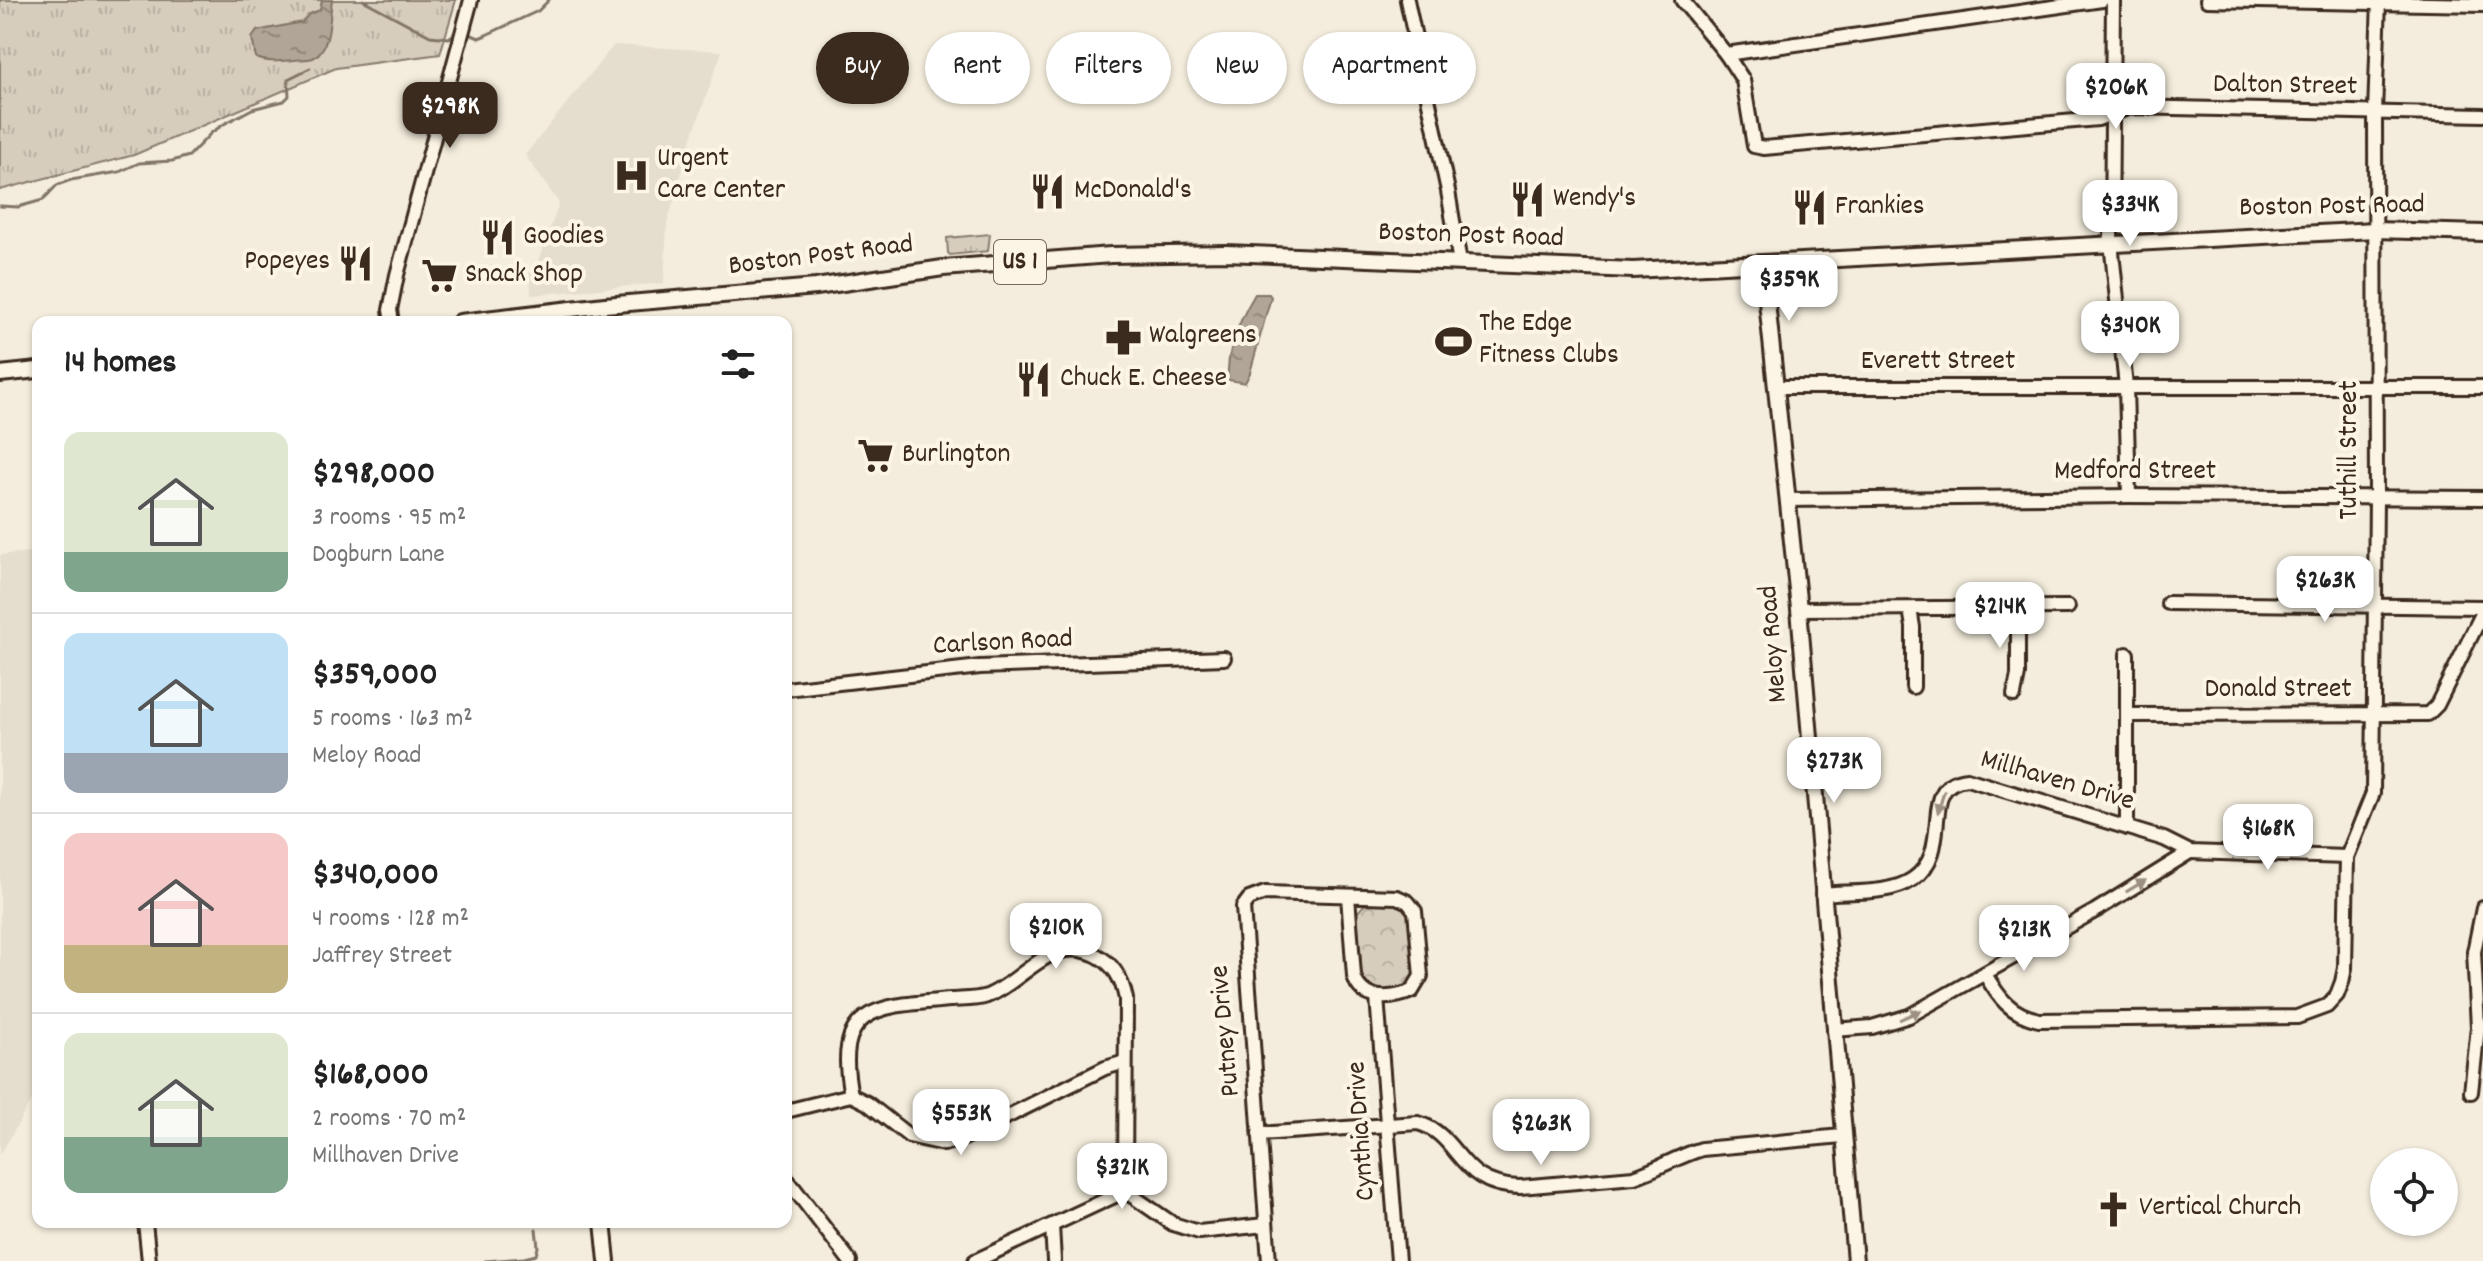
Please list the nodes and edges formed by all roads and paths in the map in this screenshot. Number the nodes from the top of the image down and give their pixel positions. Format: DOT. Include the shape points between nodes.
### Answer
graph roads {
  1 [pos="471,0"];
  2 [pos="1407,0"];
  3 [pos="1682,0"];
  4 [pos="2102,0"];
  5 [pos="2113,0"];
  6 [pos="2207,0"];
  7 [pos="2379,1"];
  8 [pos="2483,5"];
  9 [pos="1726,54"];
  10 [pos="2112,113"];
  11 [pos="2375,113"];
  12 [pos="2483,115"];
  13 [pos="2375,230"];
  14 [pos="2483,233"];
  15 [pos="2111,242"];
  16 [pos="1460,263"];
  17 [pos="1763,263"];
  18 [pos="581,315"];
  19 [pos="391,316"];
  20 [pos="32,371"];
  21 [pos="0,374"];
  22 [pos="1776,387"];
  23 [pos="2126,387"];
  24 [pos="2483,387"];
  25 [pos="2376,388"];
  26 [pos="2129,496"];
  27 [pos="2376,498"];
  28 [pos="2483,498"];
  29 [pos="1787,500"];
  30 [pos="2168,603"];
  31 [pos="2068,607"];
  32 [pos="2374,607"];
  33 [pos="2018,608"];
  34 [pos="1799,609"];
  35 [pos="1910,609"];
  36 [pos="2483,609"];
  37 [pos="2127,654"];
  38 [pos="1224,658"];
  39 [pos="1913,687"];
  40 [pos="792,688"];
  41 [pos="2014,695"];
  42 [pos="2128,715"];
  43 [pos="2374,715"];
  44 [pos="2127,828"];
  45 [pos="2190,852"];
  46 [pos="2347,857"];
  47 [pos="1822,894"];
  48 [pos="1348,896"];
  49 [pos="2483,908"];
  50 [pos="1985,974"];
  51 [pos="1377,997"];
  52 [pos="2480,1027"];
  53 [pos="1834,1030"];
  54 [pos="1125,1062"];
  55 [pos="2471,1092"];
  56 [pos="851,1095"];
  57 [pos="792,1110"];
  58 [pos="1385,1125"];
  59 [pos="1259,1134"];
  60 [pos="1842,1136"];
  61 [pos="792,1186"];
  62 [pos="1125,1191"];
  63 [pos="1265,1225"];
  64 [pos="1052,1226"];
  65 [pos="146,1228"];
  66 [pos="604,1228"];
  67 [pos="149,1261"];
  68 [pos="607,1261"];
  69 [pos="850,1261"];
  70 [pos="975,1261"];
  71 [pos="1054,1261"];
  72 [pos="1269,1261"];
  73 [pos="1398,1261"];
  74 [pos="1855,1261"];
  1 -- 19 [label="street" via="397,275"];
  2 -- 16 [label="street"];
  3 -- 9 [label="street"];
  4 -- 9 [label="street"];
  5 -- 10 [label="street"];
  6 -- 7 [label="street"];
  7 -- 8 [label="street"];
  7 -- 11 [label="street, Tuthill Street"];
  9 -- 10 [label="street, Dalton Street" via="1743,80 1754,146 1764,148 2098,119"];
  10 -- 11 [label="street, Dalton Street" via="2130,107"];
  10 -- 15 [label="street"];
  11 -- 12 [label="street, Dalton Street"];
  11 -- 13 [label="street, Tuthill Street"];
  13 -- 14 [label="main road, Boston Post Road / US 1"];
  13 -- 15 [label="main road, Boston Post Road / US 1"];
  13 -- 25 [label="street, Tuthill Street"];
  15 -- 17 [label="main road, Boston Post Road / US 1"];
  15 -- 23 [label="street"];
  16 -- 17 [label="main road, Boston Post Road / US 1" via="1633,270"];
  16 -- 18 [label="main road, Boston Post Road / US 1" via="1226,253 1111,255 943,268"];
  17 -- 22 [label="main road, Meloy Road"];
  20 -- 21 [label="main road"];
  22 -- 23 [label="street, Everett Street"];
  22 -- 29 [label="main road, Meloy Road"];
  23 -- 25 [label="street, Everett Street"];
  23 -- 26 [label="street"];
  24 -- 25 [label="street, Everett Street"];
  25 -- 27 [label="street, Tuthill Street"];
  26 -- 27 [label="street, Medford Street"];
  26 -- 29 [label="street, Medford Street"];
  27 -- 28 [label="street, Medford Street"];
  27 -- 32 [label="street, Tuthill Street"];
  29 -- 34 [label="main road, Meloy Road"];
  30 -- 32 [label="street"];
  31 -- 33 [label="street"];
  32 -- 36 [label="street"];
  32 -- 43 [label="street, Tuthill Street"];
  33 -- 35 [label="street"];
  33 -- 41 [label="street"];
  34 -- 35 [label="street"];
  34 -- 47 [label="main road, Meloy Road"];
  35 -- 39 [label="street"];
  36 -- 43 [label="street, Donald Street" via="2428,714"];
  37 -- 42 [label="street"];
  38 -- 40 [label="street, Carlson Road" via="980,667"];
  42 -- 43 [label="street, Donald Street"];
  42 -- 44 [label="street"];
  43 -- 46 [label="street, Tuthill Street" via="2373,793"];
  44 -- 45 [label="street, Millhaven Drive"];
  44 -- 47 [label="street, Millhaven Drive, one-way" via="1962,779 1941,794 1935,849 1913,879 1894,887"];
  45 -- 46 [label="street, Millhaven Drive"];
  50 -- 45 [label="street, one-way"];
  46 -- 50 [label="street, Tuthill Street" via="2342,982 2332,1001 2313,1013 2039,1020 2005,1004"];
  47 -- 53 [label="main road, Meloy Road"];
  48 -- 51 [label="street" via="1355,979 1363,991"];
  48 -- 51 [label="street" via="1402,898 1415,911 1419,982 1406,994"];
  48 -- 59 [label="street, Putney Drive" via="1265,893 1243,907"];
  49 -- 52 [label="street" via="2474,952"];
  53 -- 50 [label="street, one-way" via="1872,1027 1909,1016"];
  51 -- 58 [label="street, Cynthia Drive"];
  52 -- 55 [label="street"];
  53 -- 60 [label="main road, Meloy Road"];
  54 -- 56 [label="street" via="944,1144 909,1136"];
  54 -- 56 [label="street" via="1126,999 1117,972 1090,952 1062,950 987,995 891,1004 869,1014 848,1041"];
  54 -- 62 [label="street"];
  56 -- 57 [label="street"];
  58 -- 59 [label="street"];
  58 -- 60 [label="street" via="1427,1125 1468,1168 1505,1186 1634,1177 1702,1149"];
  58 -- 73 [label="street, Cynthia Drive"];
  59 -- 63 [label="street, Putney Drive"];
  60 -- 74 [label="main road, Meloy Road"];
  61 -- 69 [label="street"];
  62 -- 63 [label="street" via="1173,1224 1199,1232"];
  62 -- 64 [label="street"];
  63 -- 72 [label="street, Putney Drive"];
  64 -- 70 [label="street"];
  64 -- 71 [label="street"];
  65 -- 67 [label="street"];
  66 -- 68 [label="main road"];
}
